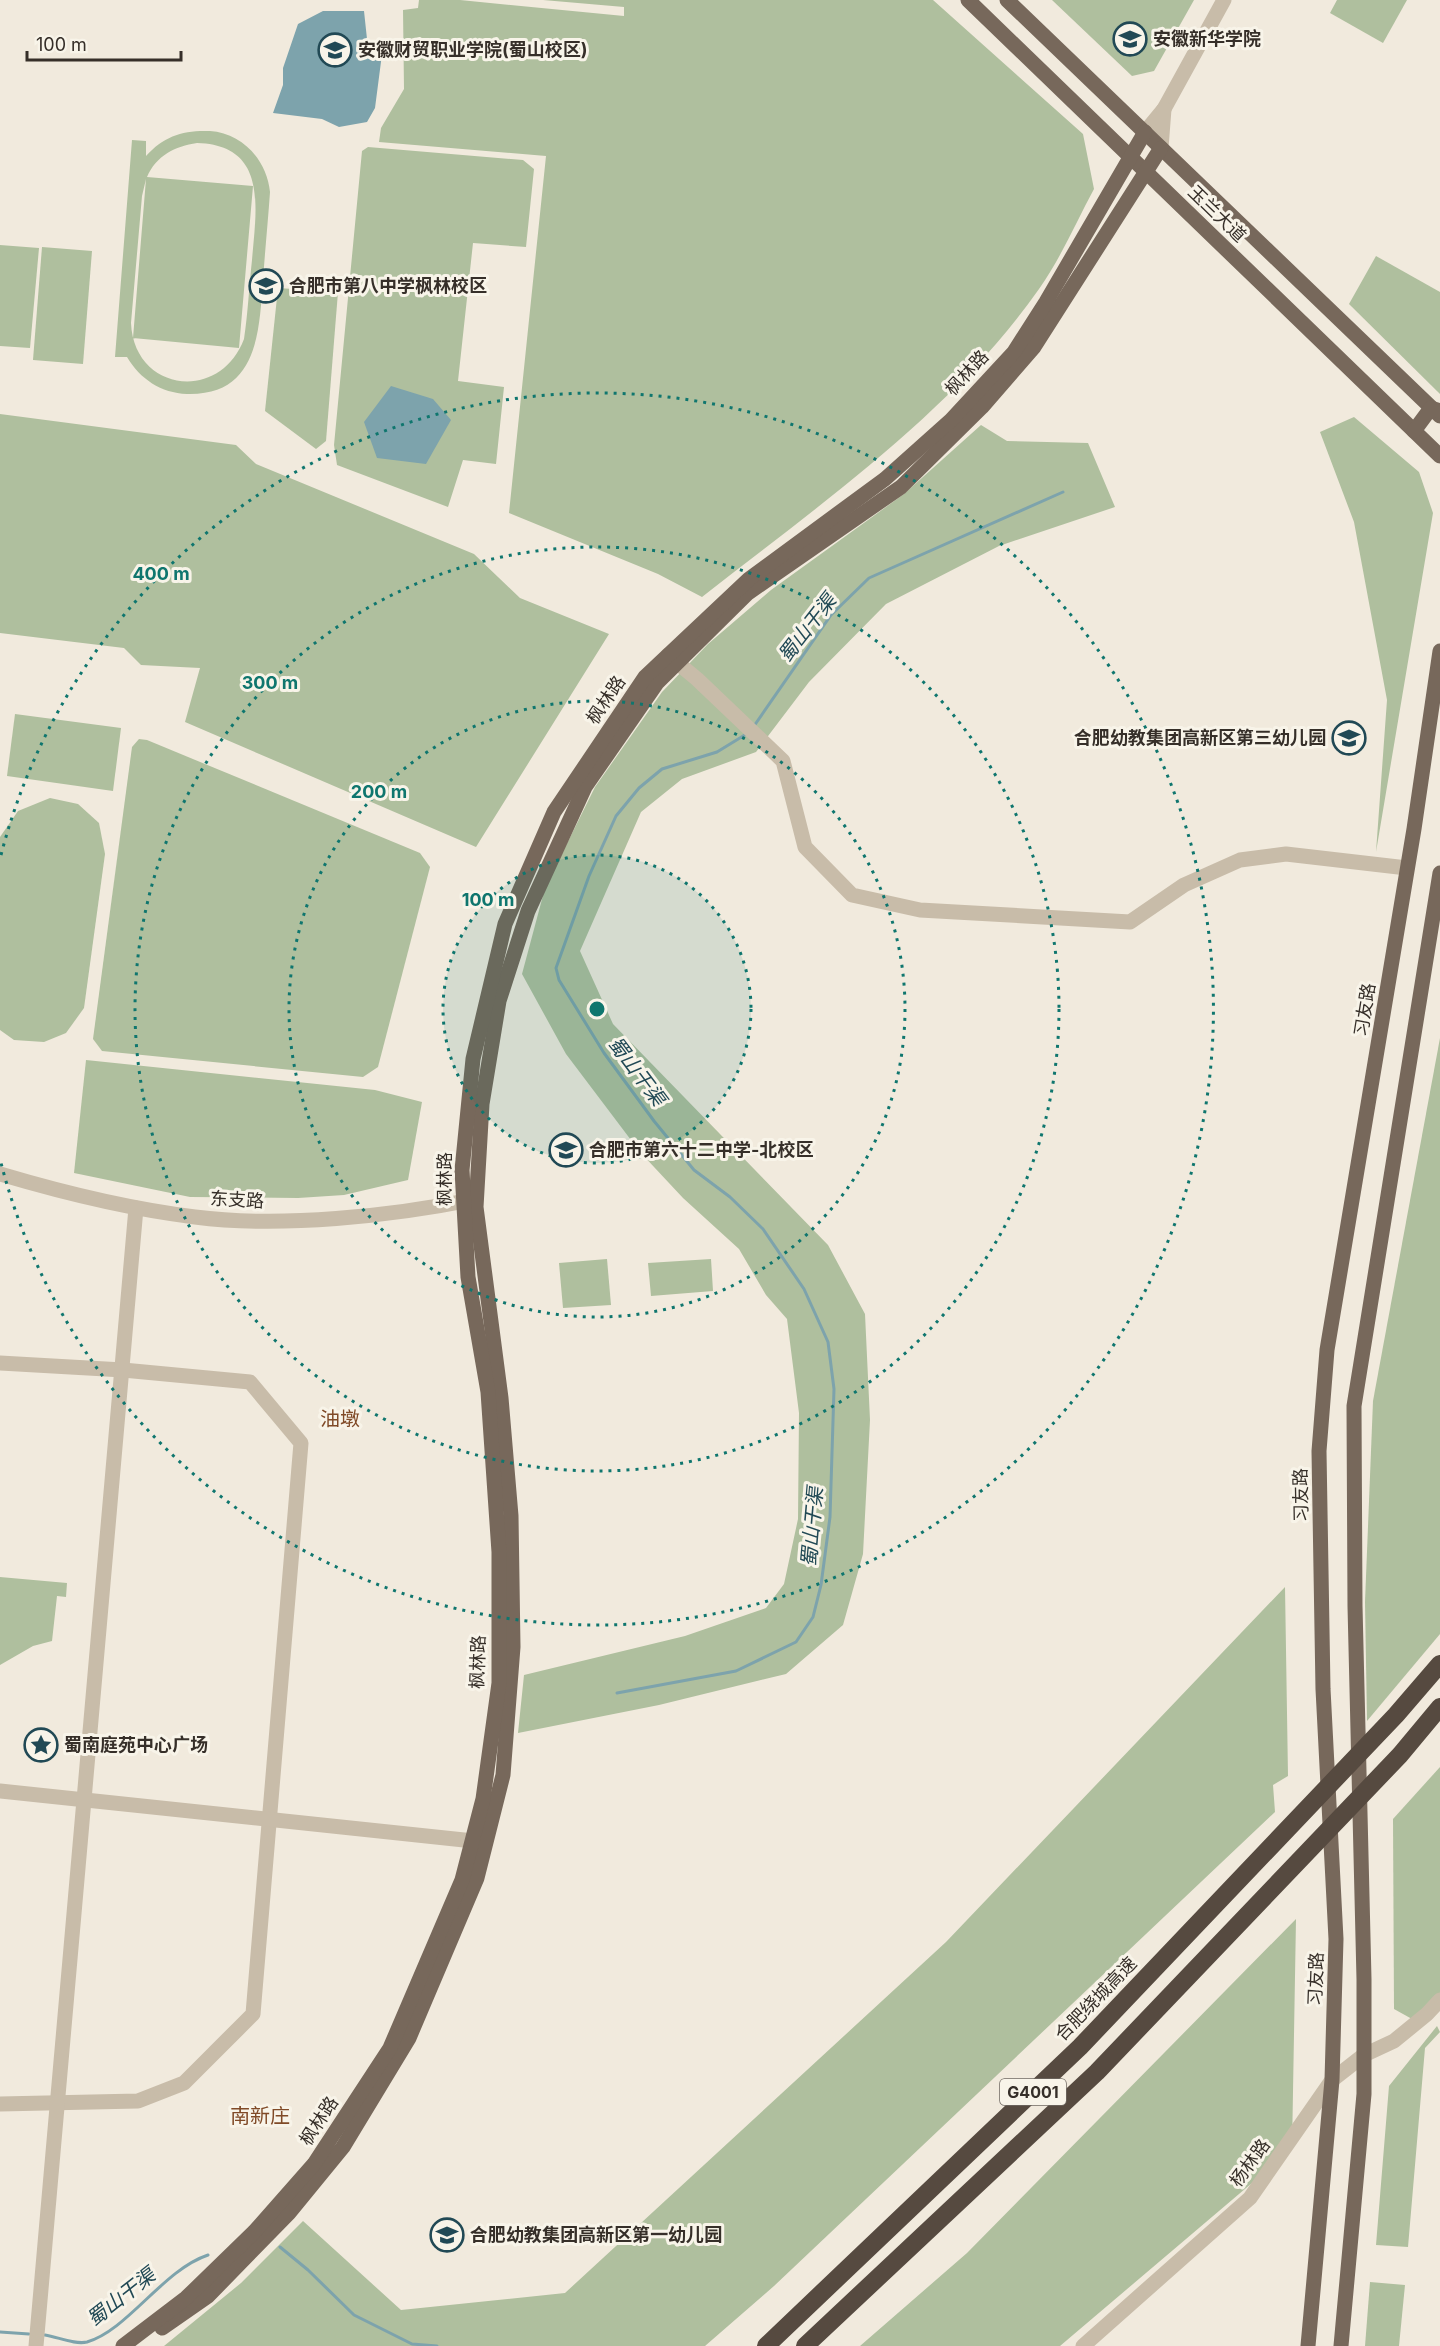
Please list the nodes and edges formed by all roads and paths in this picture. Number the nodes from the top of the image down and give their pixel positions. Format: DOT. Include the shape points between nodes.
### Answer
graph roads {
  1 [pos="968,0"];
  2 [pos="1007,0"];
  3 [pos="1224,0"];
  4 [pos="1164,109"];
  5 [pos="1145,132"];
  6 [pos="1161,148"];
  7 [pos="1131,157"];
  8 [pos="1145,172"];
  9 [pos="1437,412"];
  10 [pos="1414,431"];
  11 [pos="1436,452"];
  12 [pos="1440,464"];
  13 [pos="1440,651"];
  14 [pos="672,659"];
  15 [pos="1407,868"];
  16 [pos="1440,873"];
  17 [pos="0,1174"];
  18 [pos="470,1200"];
  19 [pos="136,1208"];
  20 [pos="0,1363"];
  21 [pos="123,1370"];
  22 [pos="1440,1664"];
  23 [pos="1440,1707"];
  24 [pos="0,1791"];
  25 [pos="83,1800"];
  26 [pos="270,1820"];
  27 [pos="479,1842"];
  28 [pos="1440,2000"];
  29 [pos="1364,2055"];
  30 [pos="1332,2080"];
  31 [pos="0,2104"];
  32 [pos="57,2104"];
  33 [pos="36,2346"];
  34 [pos="123,2346"];
  35 [pos="138,2346"];
  36 [pos="766,2346"];
  37 [pos="805,2346"];
  38 [pos="1083,2346"];
  39 [pos="1308,2346"];
  40 [pos="1341,2346"];
  1 -- 7 [label="main road, 玉兰大道"];
  2 -- 5 [label="main road, 玉兰大道"];
  3 -- 4 [label="street"];
  4 -- 5 [label="street"];
  4 -- 6 [label="street"];
  5 -- 6 [label="main road, 玉兰大道"];
  5 -- 7 [label="main road, 枫林路"];
  6 -- 8 [label="main road, 枫林路"];
  6 -- 9 [label="main road, 玉兰大道"];
  7 -- 8 [label="main road, 玉兰大道"];
  7 -- 14 [label="main road, 枫林路" via="1014,352 951,420 885,479 749,579"];
  8 -- 10 [label="main road, 玉兰大道"];
  8 -- 14 [label="main road, 枫林路" via="1034,347 982,407 901,487 748,593"];
  9 -- 10 [label="main road"];
  10 -- 11 [label="main road, 玉兰大道"];
  11 -- 12 [label="main road"];
  13 -- 15 [label="main road, 习友路"];
  14 -- 15 [label="street" via="783,761 805,847 852,895 920,910 1130,922 1184,885 1240,860 1286,854"];
  14 -- 18 [label="main road, 枫林路" via="585,788 528,911 499,1001"];
  15 -- 30 [label="main road, 习友路" via="1328,1350 1319,1451 1323,1689 1336,1939"];
  16 -- 29 [label="main road" via="1354,1406"];
  17 -- 19 [label="street, 东支路"];
  18 -- 19 [label="street, 东支路" via="292,1222 198,1218"];
  18 -- 27 [label="main road, 枫林路" via="501,1398 511,1516 513,1647 504,1764"];
  19 -- 21 [label="street"];
  20 -- 21 [label="street"];
  21 -- 25 [label="street"];
  21 -- 26 [label="street" via="250,1382 301,1443"];
  22 -- 36 [label="highway, 合肥绕城高速 / G4001" via="1080,2047"];
  23 -- 37 [label="highway, G4001" via="1400,1755 1097,2072"];
  24 -- 25 [label="street"];
  25 -- 26 [label="street"];
  25 -- 32 [label="street"];
  26 -- 27 [label="street"];
  26 -- 32 [label="street" via="253,2014 184,2083 138,2101"];
  27 -- 34 [label="main road, 枫林路" via="390,2049 314,2164 254,2232 186,2298"];
  27 -- 35 [label="main road, 枫林路" via="477,1878 409,2038 343,2147 288,2213 208,2296"];
  28 -- 29 [label="street, 杨林路" via="1394,2041"];
  29 -- 30 [label="street, 杨林路"];
  29 -- 40 [label="main road" via="1364,2094"];
  30 -- 38 [label="street, 杨林路" via="1250,2198"];
  30 -- 39 [label="main road, 习友路"];
  31 -- 32 [label="street"];
  32 -- 33 [label="street"];
}
